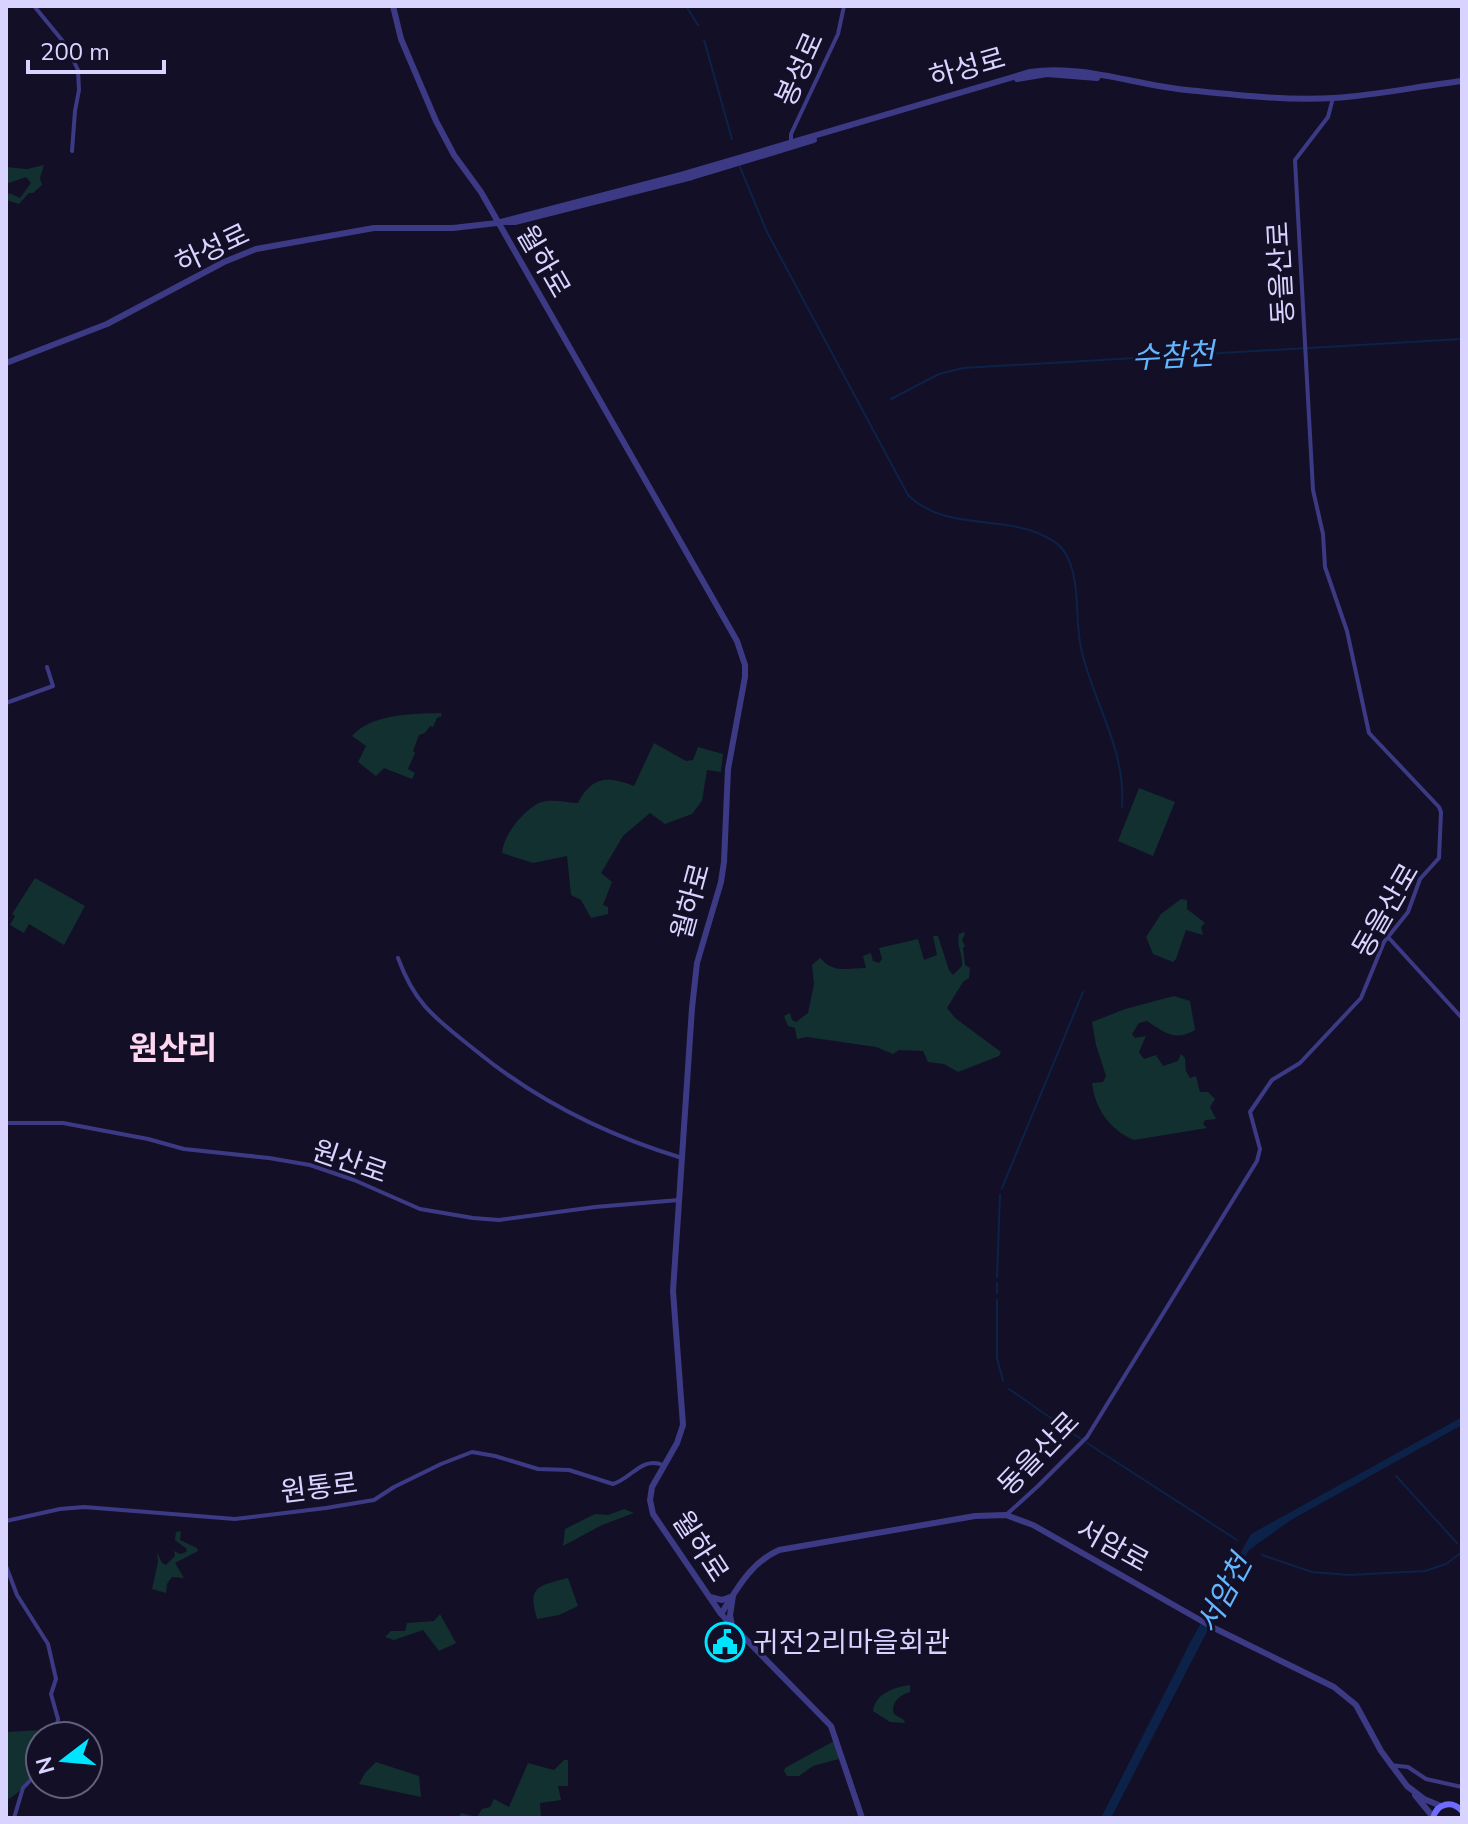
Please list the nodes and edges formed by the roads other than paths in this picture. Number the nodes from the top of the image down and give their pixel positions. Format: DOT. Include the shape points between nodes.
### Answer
graph roads {
  1 [pos="34,6"];
  2 [pos="393,6"];
  3 [pos="844,6"];
  4 [pos="1462,82"];
  5 [pos="1332,100"];
  6 [pos="791,145"];
  7 [pos="72,151"];
  8 [pos="497,223"];
  9 [pos="6,363"];
  10 [pos="47,667"];
  11 [pos="6,703"];
  12 [pos="1387,936"];
  13 [pos="398,958"];
  14 [pos="1462,1018"];
  15 [pos="6,1123"];
  16 [pos="682,1158"];
  17 [pos="679,1200"];
  18 [pos="663,1465"];
  19 [pos="1006,1515"];
  20 [pos="6,1521"];
  21 [pos="6,1566"];
  22 [pos="707,1595"];
  23 [pos="733,1596"];
  24 [pos="721,1614"];
  25 [pos="733,1628"];
  26 [pos="58,1720"];
  27 [pos="1390,1765"];
  28 [pos="1407,1786"];
  29 [pos="24,1787"];
  30 [pos="1462,1787"];
  31 [pos="1461,1799"];
  32 [pos="1451,1804"];
  33 [pos="1441,1806"];
  34 [pos="1462,1811"];
  35 [pos="14,1818"];
  36 [pos="862,1818"];
  37 [pos="1433,1818"];
  1 -- 7 [label="street" via="66,45 78,70"];
  2 -- 8 [label="street, 월하로" via="401,39 436,121"];
  3 -- 6 [label="street, 봉성로" via="838,34 791,134"];
  4 -- 5 [label="street, 하성로"];
  5 -- 6 [label="street, 하성로" via="1182,90 1047,69 992,81"];
  5 -- 12 [label="street, 동을산로" via="1328,117 1295,160 1314,502 1325,567 1347,631 1369,733 1441,812 1438,861 1420,879 1408,912"];
  6 -- 8 [label="street, 하성로"];
  8 -- 9 [label="street, 하성로" via="364,229 256,249 107,324"];
  8 -- 16 [label="street, 월하로" via="732,633 745,665 728,769 721,882 695,976"];
  10 -- 11 [label="street" via="53,686"];
  12 -- 14 [label="street"];
  12 -- 19 [label="street, 동을산로" via="1354,1007 1300,1063 1272,1080 1250,1112 1260,1149 1255,1166 1087,1437"];
  13 -- 16 [label="street" via="412,990 432,1016 503,1074 605,1131"];
  15 -- 17 [label="street, 원산로" via="63,1123 184,1149 310,1165 420,1209 473,1218 499,1220"];
  16 -- 17 [label="street, 월하로"];
  17 -- 18 [label="street, 월하로" via="673,1293 683,1425"];
  18 -- 20 [label="street, 원통로" via="644,1464 613,1484 472,1452 374,1500 347,1505 235,1519 84,1507"];
  18 -- 22 [label="street, 월하로" via="652,1487 652,1510"];
  19 -- 23 [label="street, 서암로" via="953,1518 779,1550 751,1569"];
  19 -- 27 [label="street, 서암로" via="1346,1696"];
  21 -- 26 [label="street" via="17,1595 48,1644"];
  22 -- 23 [label="street" via="722,1600"];
  22 -- 24 [label="street, 월하로"];
  23 -- 24 [label="street, 서암로"];
  23 -- 25 [label="street"];
  24 -- 25 [label="street, 월하로"];
  25 -- 36 [label="street, 월하로" via="831,1726"];
  27 -- 28 [label="street, 서암로"];
  27 -- 30 [label="street"];
  28 -- 33 [label="street, 서암로"];
  28 -- 37 [label="street"];
  29 -- 35 [label="street"];
  31 -- 32 [label="main road"];
  32 -- 33 [label="main road"];
  32 -- 34 [label="main road"];
  33 -- 37 [label="main road"];
}
